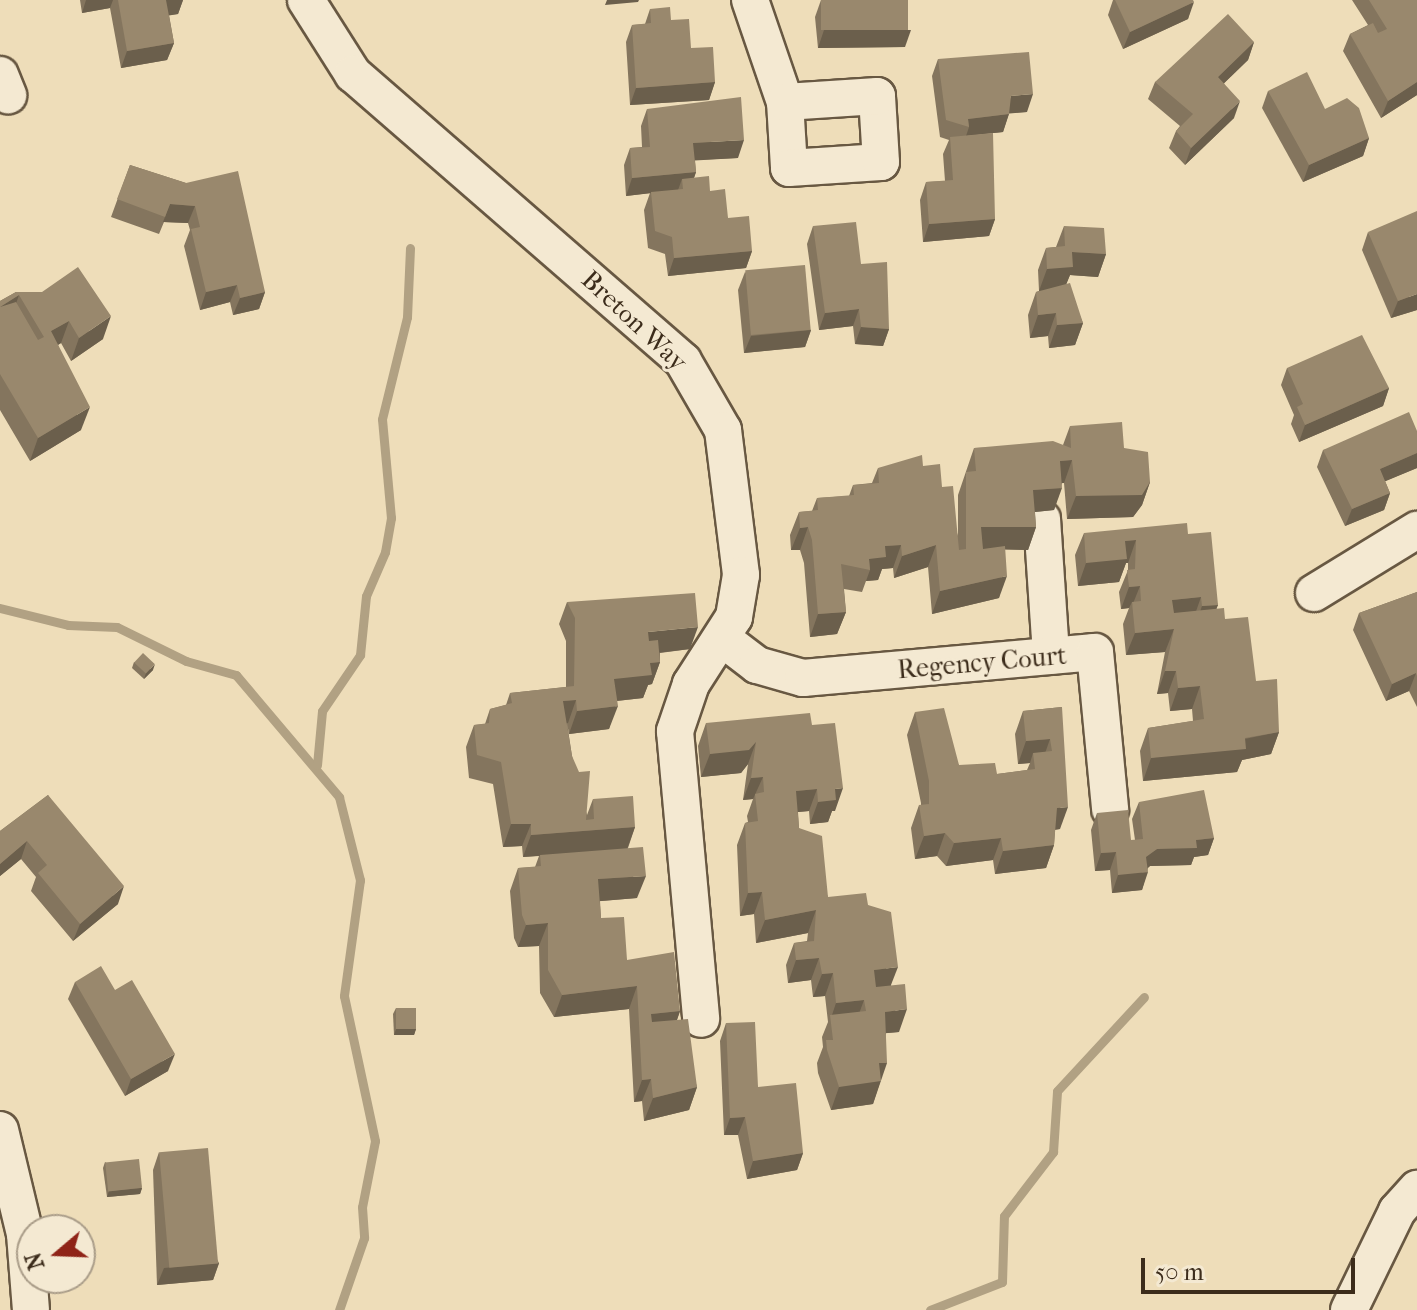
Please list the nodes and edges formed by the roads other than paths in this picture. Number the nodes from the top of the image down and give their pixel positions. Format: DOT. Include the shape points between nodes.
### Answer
graph roads {
  1 [pos="306,0"];
  2 [pos="750,0"];
  3 [pos="785,102"];
  4 [pos="1042,519"];
  5 [pos="1417,530"];
  6 [pos="1314,593"];
  7 [pos="723,639"];
  8 [pos="1051,656"];
  9 [pos="1110,809"];
  10 [pos="701,1019"];
  11 [pos="0,1130"];
  12 [pos="1417,1189"];
  13 [pos="31,1310"];
  14 [pos="1349,1310"];
  1 -- 7 [label="street, Breton Way" via="353,74 683,361 723,430 732,468 741,575"];
  2 -- 3 [label="street"];
  4 -- 8 [label="street"];
  5 -- 6 [label="street"];
  7 -- 8 [label="street, Regency Court" via="757,665 803,678"];
  7 -- 10 [label="street, Breton Way" via="691,684 675,731"];
  8 -- 9 [label="street, Regency Court" via="1095,652"];
  11 -- 13 [label="street" via="25,1234"];
  12 -- 14 [label="street" via="1397,1211"];
}
